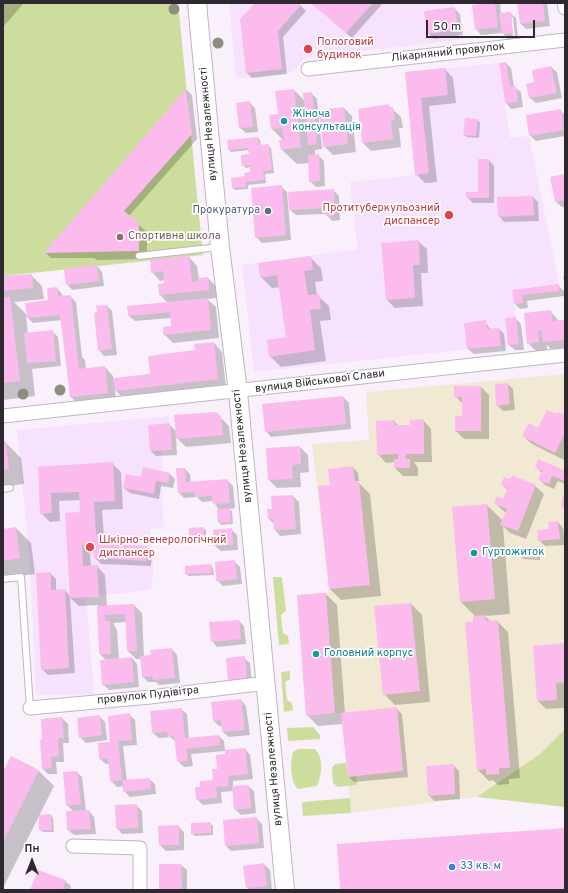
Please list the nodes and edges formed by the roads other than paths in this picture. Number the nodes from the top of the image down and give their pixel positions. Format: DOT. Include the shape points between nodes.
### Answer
graph roads {
  1 [pos="197,3"];
  2 [pos="564,3"];
  3 [pos="565,8"];
  4 [pos="565,40"];
  5 [pos="308,69"];
  6 [pos="220,247"];
  7 [pos="139,256"];
  8 [pos="565,355"];
  9 [pos="238,392"];
  10 [pos="3,416"];
  11 [pos="10,488"];
  12 [pos="3,489"];
  13 [pos="3,579"];
  14 [pos="267,683"];
  15 [pos="30,708"];
  16 [pos="74,846"];
  17 [pos="140,890"];
  18 [pos="285,890"];
  1 -- 6 [label="street, вулиця Незалежності"];
  2 -- 3 [label="street"];
  4 -- 5 [label="street, Лікарняний провулок"];
  6 -- 7 [label="lane"];
  6 -- 9 [label="street, вулиця Незалежності"];
  8 -- 9 [label="street, вулиця Військової Слави"];
  9 -- 10 [label="street, вулиця Військової Слави"];
  9 -- 14 [label="street, вулиця Незалежності"];
  11 -- 12 [label="lane"];
  13 -- 15 [label="lane" via="21,577"];
  14 -- 15 [label="street, провулок Пудівітра"];
  14 -- 18 [label="street, вулиця Незалежності"];
  16 -- 17 [label="street" via="140,848"];
}
